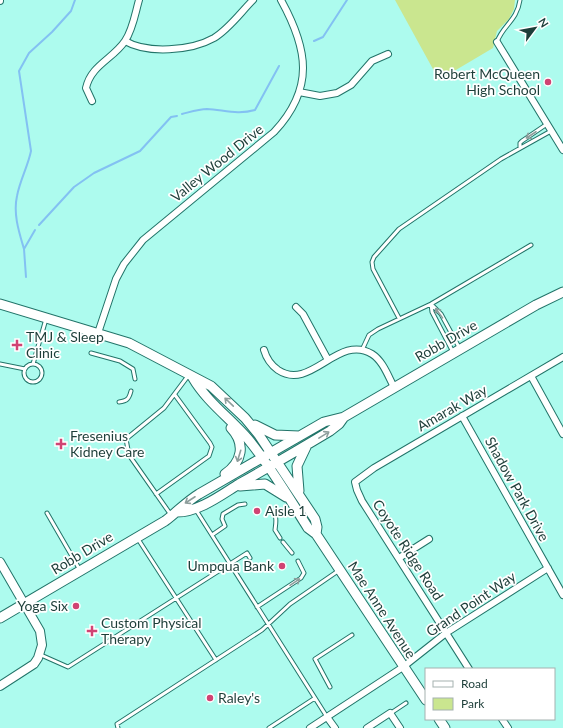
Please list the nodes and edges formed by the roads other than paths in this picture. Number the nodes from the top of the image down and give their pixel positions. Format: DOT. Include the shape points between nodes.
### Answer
graph roads {
  1 [pos="139,0"];
  2 [pos="253,0"];
  3 [pos="281,0"];
  4 [pos="520,0"];
  5 [pos="125,41"];
  6 [pos="497,42"];
  7 [pos="388,54"];
  8 [pos="299,92"];
  9 [pos="92,101"];
  10 [pos="547,124"];
  11 [pos="551,131"];
  12 [pos="520,148"];
  13 [pos="563,150"];
  14 [pos="531,245"];
  15 [pos="563,292"];
  16 [pos="0,304"];
  17 [pos="431,304"];
  18 [pos="296,307"];
  19 [pos="47,317"];
  20 [pos="399,318"];
  21 [pos="98,332"];
  22 [pos="264,350"];
  23 [pos="362,350"];
  24 [pos="456,351"];
  25 [pos="91,353"];
  26 [pos="563,357"];
  27 [pos="328,360"];
  28 [pos="0,364"];
  29 [pos="33,364"];
  30 [pos="25,369"];
  31 [pos="191,376"];
  32 [pos="531,376"];
  33 [pos="135,379"];
  34 [pos="394,387"];
  35 [pos="131,391"];
  36 [pos="175,395"];
  37 [pos="210,400"];
  38 [pos="120,402"];
  39 [pos="462,416"];
  40 [pos="344,417"];
  41 [pos="247,420"];
  42 [pos="563,434"];
  43 [pos="301,436"];
  44 [pos="307,445"];
  45 [pos="272,452"];
  46 [pos="262,458"];
  47 [pos="278,462"];
  48 [pos="269,467"];
  49 [pos="355,482"];
  50 [pos="211,487"];
  51 [pos="235,487"];
  52 [pos="156,494"];
  53 [pos="300,497"];
  54 [pos="290,500"];
  55 [pos="245,504"];
  56 [pos="195,508"];
  57 [pos="269,510"];
  58 [pos="47,513"];
  59 [pos="175,514"];
  60 [pos="316,534"];
  61 [pos="212,535"];
  62 [pos="136,537"];
  63 [pos="280,538"];
  64 [pos="429,539"];
  65 [pos="282,542"];
  66 [pos="292,552"];
  67 [pos="250,558"];
  68 [pos="399,558"];
  69 [pos="298,561"];
  70 [pos="0,562"];
  71 [pos="230,564"];
  72 [pos="548,568"];
  73 [pos="80,570"];
  74 [pos="340,570"];
  75 [pos="563,596"];
  76 [pos="176,598"];
  77 [pos="24,604"];
  78 [pos="257,607"];
  79 [pos="0,618"];
  80 [pos="268,624"];
  81 [pos="446,633"];
  82 [pos="352,635"];
  83 [pos="40,654"];
  84 [pos="216,660"];
  85 [pos="403,667"];
  86 [pos="469,668"];
  87 [pos="0,686"];
  88 [pos="330,686"];
  89 [pos="315,698"];
  90 [pos="425,699"];
  91 [pos="406,703"];
  92 [pos="390,713"];
  93 [pos="327,717"];
  94 [pos="118,728"];
  95 [pos="269,728"];
  96 [pos="310,728"];
  97 [pos="335,728"];
  98 [pos="367,728"];
  99 [pos="400,728"];
  1 -- 5 [label="street" via="133,24"];
  2 -- 5 [label="street" via="222,32 205,42 157,50 139,48"];
  3 -- 8 [label="street, Valley Wood Drive" via="301,42 303,68"];
  4 -- 6 [label="lane" via="517,13 510,24 501,31"];
  5 -- 9 [label="street" via="119,50 91,74 86,88"];
  6 -- 10 [label="street"];
  7 -- 8 [label="street" via="372,60 351,85 337,94 320,96"];
  8 -- 21 [label="street, Valley Wood Drive" via="290,113 274,132 155,229 133,251 116,279"];
  10 -- 11 [label="street"];
  10 -- 12 [label="lane, one-way" via="522,140"];
  11 -- 12 [label="lane" via="526,147"];
  11 -- 13 [label="street"];
  12 -- 20 [label="lane" via="397,230 374,257 371,265"];
  14 -- 17 [label="lane"];
  15 -- 24 [label="main road, Robb Drive" via="536,304"];
  16 -- 19 [label="main road, Mae Anne Avenue"];
  17 -- 20 [label="lane"];
  17 -- 24 [label="lane" via="432,312"];
  24 -- 17 [label="lane, one-way" via="441,314"];
  18 -- 27 [label="street" via="303,314"];
  19 -- 21 [label="main road, Mae Anne Avenue"];
  19 -- 29 [label="lane"];
  20 -- 23 [label="lane" via="369,335"];
  21 -- 31 [label="main road, Mae Anne Avenue" via="140,347"];
  22 -- 27 [label="street" via="272,365 288,374 298,375 307,372"];
  23 -- 27 [label="street" via="348,350"];
  23 -- 34 [label="street" via="379,360"];
  24 -- 34 [label="main road, Robb Drive"];
  25 -- 33 [label="lane" via="127,364 133,369"];
  26 -- 32 [label="street, Amarak Way"];
  28 -- 30 [label="lane"];
  29 -- 30 [label="lane"];
  29 -- 30 [label="lane" via="38,366 41,372 36,381 25,378"];
  31 -- 36 [label="lane"];
  31 -- 37 [label="main road, Mae Anne Avenue"];
  41 -- 31 [label="main road, Mae Anne Avenue, one-way" via="211,386"];
  32 -- 39 [label="street, Amarak Way"];
  32 -- 42 [label="street"];
  34 -- 40 [label="main road, Robb Drive"];
  35 -- 38 [label="lane" via="125,402"];
  36 -- 52 [label="lane" via="164,408 126,439 129,455"];
  36 -- 52 [label="lane" via="212,447 209,456"];
  37 -- 46 [label="main road, Mae Anne Avenue" via="233,422"];
  37 -- 50 [label="main road, one-way" via="219,415 236,433 241,448 237,463"];
  39 -- 49 [label="street, Amarak Way"];
  39 -- 72 [label="street, Shadow Park Drive"];
  40 -- 43 [label="main road, Robb Drive" via="324,422"];
  44 -- 40 [label="main road, Robb Drive, one-way" via="336,426"];
  41 -- 43 [label="main road" via="269,433"];
  41 -- 45 [label="main road, Mae Anne Avenue"];
  43 -- 45 [label="main road, Robb Drive"];
  44 -- 47 [label="main road, Robb Drive"];
  44 -- 53 [label="main road" via="297,466"];
  45 -- 46 [label="main road, Robb Drive"];
  45 -- 47 [label="main road, Mae Anne Avenue"];
  46 -- 48 [label="main road, Mae Anne Avenue"];
  46 -- 50 [label="main road, Robb Drive"];
  47 -- 48 [label="main road, Robb Drive"];
  47 -- 53 [label="main road, Mae Anne Avenue"];
  48 -- 51 [label="main road, Robb Drive"];
  48 -- 54 [label="main road, Mae Anne Avenue"];
  49 -- 68 [label="street, Coyote Ridge Road" via="362,501"];
  50 -- 59 [label="main road, Robb Drive, one-way" via="184,503"];
  51 -- 54 [label="main road" via="265,484"];
  51 -- 56 [label="main road, Robb Drive"];
  52 -- 59 [label="lane"];
  53 -- 60 [label="main road, Mae Anne Avenue" via="315,519"];
  54 -- 60 [label="main road, Mae Anne Avenue" via="308,528"];
  55 -- 61 [label="lane" via="225,512 222,517 225,526"];
  56 -- 59 [label="main road, Robb Drive"];
  56 -- 61 [label="lane"];
  57 -- 63 [label="lane" via="276,518 275,528"];
  58 -- 73 [label="lane"];
  59 -- 62 [label="main road, Robb Drive"];
  60 -- 74 [label="main road, Mae Anne Avenue"];
  61 -- 71 [label="lane"];
  62 -- 73 [label="main road, Robb Drive"];
  62 -- 76 [label="lane"];
  64 -- 68 [label="street"];
  65 -- 66 [label="lane"];
  67 -- 71 [label="lane" via="247,553"];
  68 -- 81 [label="street, Coyote Ridge Road"];
  78 -- 69 [label="lane, one-way" via="303,575"];
  70 -- 77 [label="street"];
  71 -- 76 [label="lane"];
  71 -- 78 [label="lane"];
  72 -- 75 [label="street, Shadow Park Drive"];
  72 -- 81 [label="street, Grand Point Way"];
  73 -- 77 [label="main road, Robb Drive"];
  74 -- 80 [label="lane" via="290,604"];
  74 -- 85 [label="main road, Mae Anne Avenue"];
  76 -- 83 [label="lane" via="68,667"];
  76 -- 84 [label="lane"];
  77 -- 79 [label="main road, Robb Drive"];
  77 -- 83 [label="street" via="40,631"];
  78 -- 80 [label="lane"];
  80 -- 84 [label="lane"];
  80 -- 89 [label="lane"];
  81 -- 85 [label="street, Grand Point Way"];
  81 -- 86 [label="street, Coyote Ridge Road"];
  82 -- 88 [label="lane" via="315,659"];
  83 -- 87 [label="street" via="28,669"];
  84 -- 94 [label="lane" via="117,724"];
  85 -- 90 [label="main road, Mae Anne Avenue"];
  85 -- 93 [label="street, Grand Point Way"];
  89 -- 93 [label="lane"];
  89 -- 95 [label="lane"];
  91 -- 92 [label="lane"];
  92 -- 98 [label="street"];
  92 -- 99 [label="street"];
  93 -- 96 [label="street, Grand Point Way"];
  93 -- 97 [label="street"];
}
